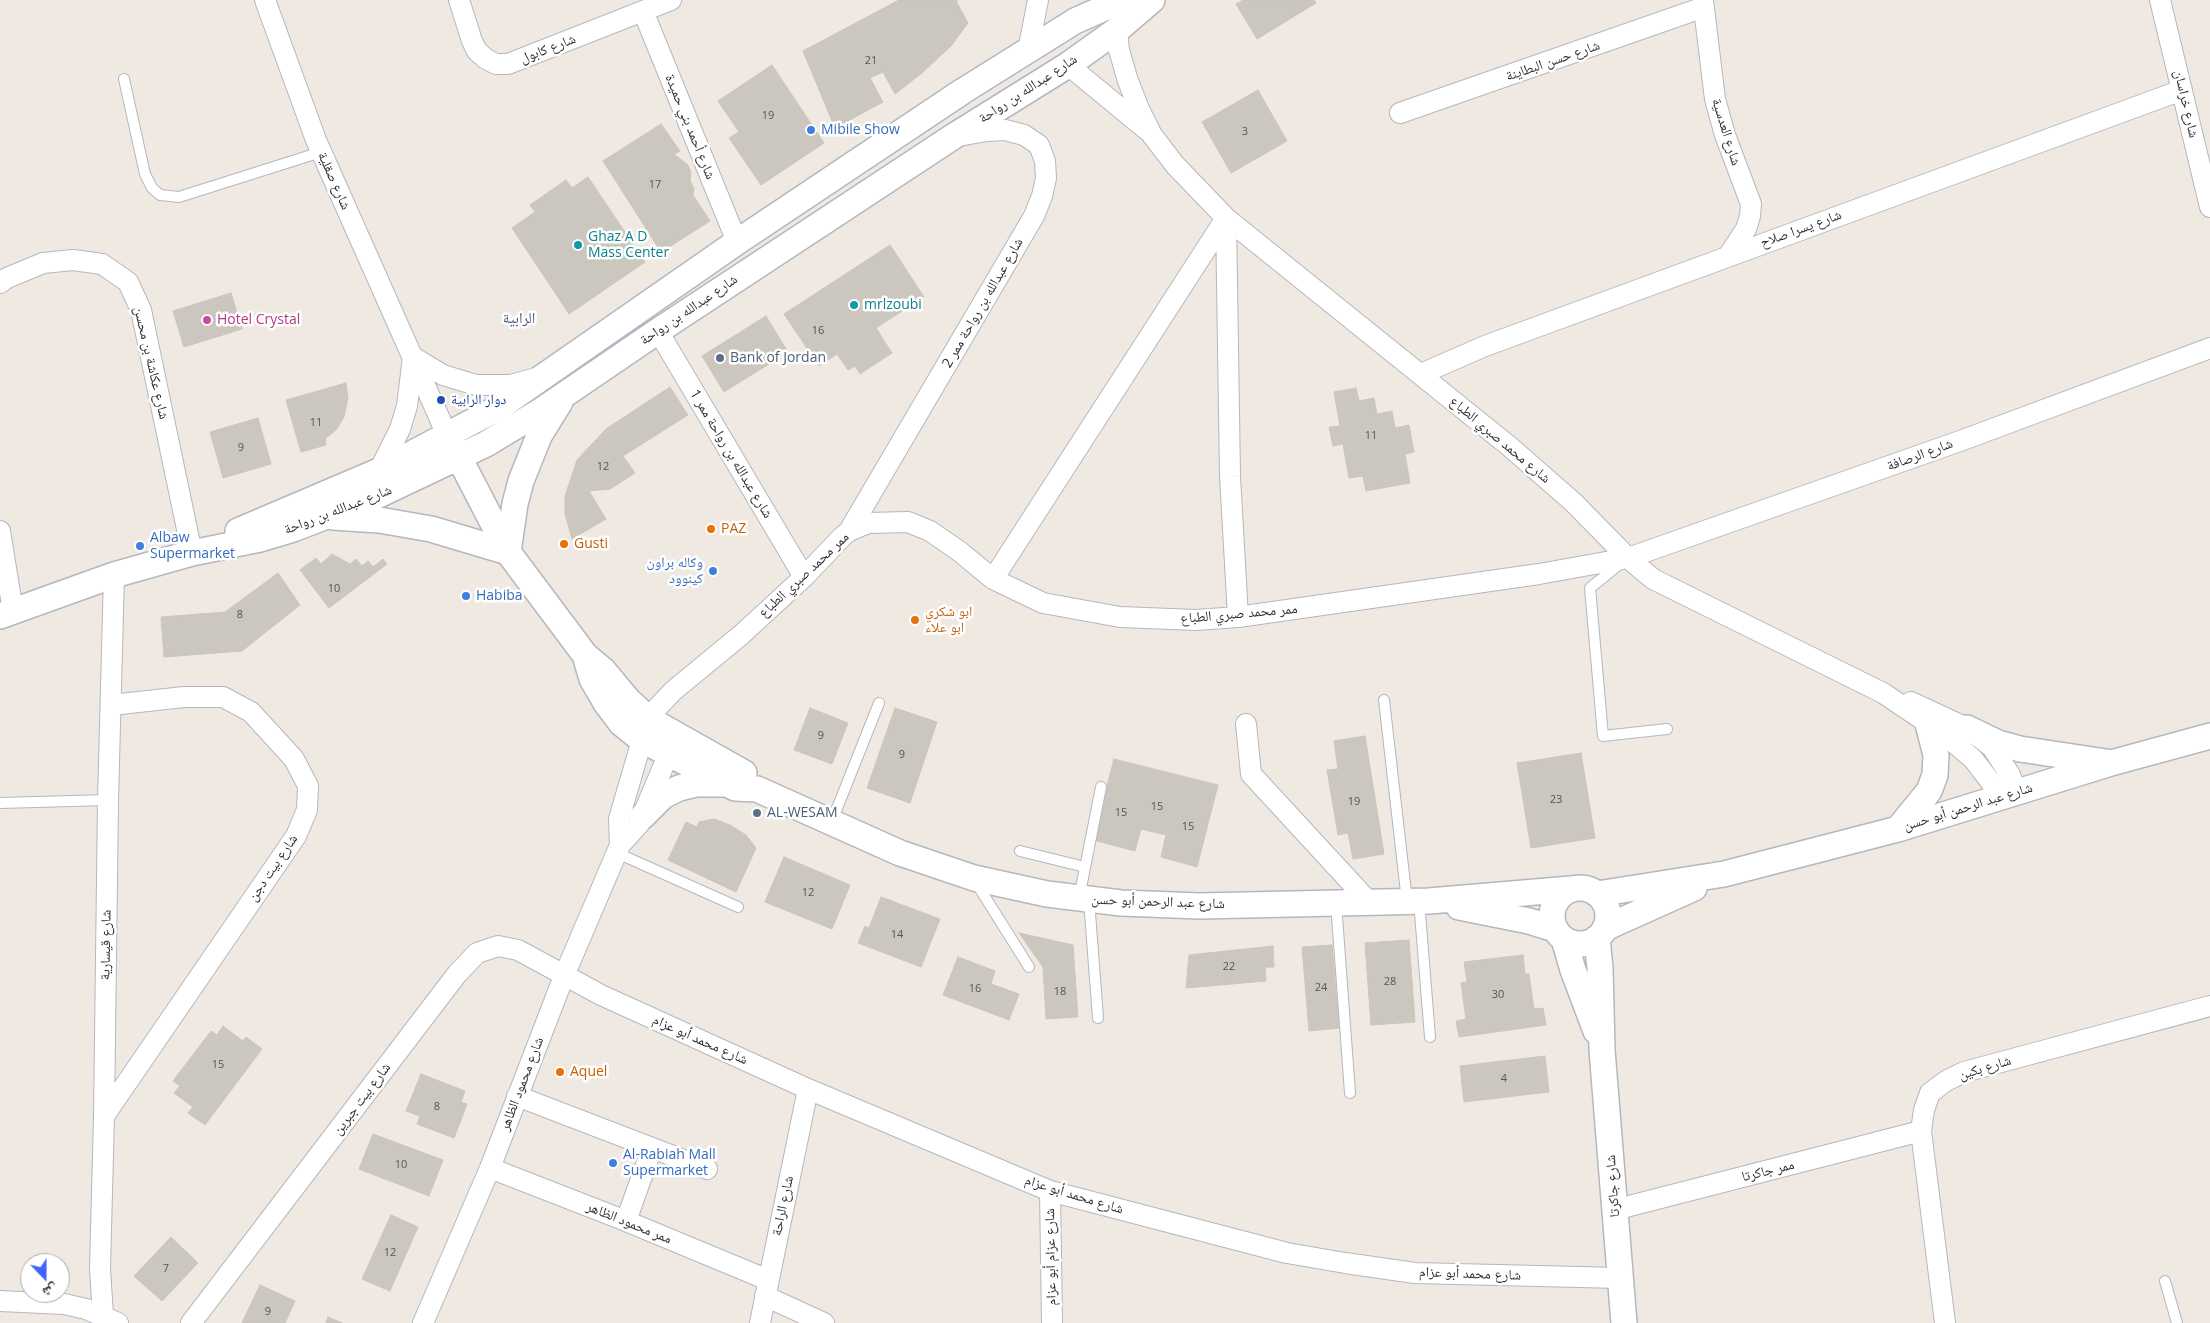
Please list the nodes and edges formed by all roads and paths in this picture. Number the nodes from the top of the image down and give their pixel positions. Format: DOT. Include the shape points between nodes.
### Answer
graph roads {
  1 [pos="264,0"];
  2 [pos="459,0"];
  3 [pos="670,0"];
  4 [pos="1038,0"];
  5 [pos="1122,0"];
  6 [pos="1152,0"];
  7 [pos="2160,0"];
  8 [pos="1704,4"];
  9 [pos="1091,5"];
  10 [pos="642,11"];
  11 [pos="1116,30"];
  12 [pos="1028,51"];
  13 [pos="1068,65"];
  14 [pos="124,79"];
  15 [pos="2182,90"];
  16 [pos="1400,113"];
  17 [pos="1152,135"];
  18 [pos="954,136"];
  19 [pos="321,152"];
  20 [pos="2210,207"];
  21 [pos="1226,218"];
  22 [pos="737,242"];
  23 [pos="1728,256"];
  24 [pos="0,283"];
  25 [pos="658,330"];
  26 [pos="2210,348"];
  27 [pos="412,357"];
  28 [pos="1421,374"];
  29 [pos="545,376"];
  30 [pos="564,395"];
  31 [pos="447,435"];
  32 [pos="459,458"];
  33 [pos="379,471"];
  34 [pos="325,517"];
  35 [pos="0,531"];
  36 [pos="849,531"];
  37 [pos="508,552"];
  38 [pos="192,553"];
  39 [pos="1628,558"];
  40 [pos="114,575"];
  41 [pos="804,577"];
  42 [pos="993,579"];
  43 [pos="6,614"];
  44 [pos="1238,617"];
  45 [pos="1883,693"];
  46 [pos="1384,700"];
  47 [pos="879,703"];
  48 [pos="111,705"];
  49 [pos="1246,724"];
  50 [pos="1928,724"];
  51 [pos="1967,728"];
  52 [pos="1667,729"];
  53 [pos="646,730"];
  54 [pos="2210,736"];
  55 [pos="672,745"];
  56 [pos="2111,763"];
  57 [pos="727,784"];
  58 [pos="1100,787"];
  59 [pos="757,789"];
  60 [pos="2009,795"];
  61 [pos="108,800"];
  62 [pos="0,803"];
  63 [pos="642,817"];
  64 [pos="832,822"];
  65 [pos="1898,828"];
  66 [pos="619,849"];
  67 [pos="1020,851"];
  68 [pos="1085,867"];
  69 [pos="1724,874"];
  70 [pos="974,878"];
  71 [pos="1571,889"];
  72 [pos="1597,894"];
  73 [pos="1084,898"];
  74 [pos="1418,901"];
  75 [pos="1336,902"];
  76 [pos="1369,902"];
  77 [pos="738,907"];
  78 [pos="1601,933"];
  79 [pos="1560,934"];
  80 [pos="1030,967"];
  81 [pos="564,976"];
  82 [pos="2210,1006"];
  83 [pos="1098,1018"];
  84 [pos="1430,1037"];
  85 [pos="1602,1050"];
  86 [pos="808,1089"];
  87 [pos="1350,1093"];
  88 [pos="517,1096"];
  89 [pos="104,1116"];
  90 [pos="1921,1131"];
  91 [pos="652,1148"];
  92 [pos="490,1168"];
  93 [pos="707,1169"];
  94 [pos="1050,1191"];
  95 [pos="1614,1210"];
  96 [pos="626,1221"];
  97 [pos="1620,1278"];
  98 [pos="2165,1281"];
  99 [pos="766,1288"];
  100 [pos="0,1301"];
  101 [pos="108,1320"];
  102 [pos="191,1323"];
  103 [pos="423,1323"];
  104 [pos="760,1323"];
  105 [pos="824,1323"];
  106 [pos="1052,1323"];
  107 [pos="1624,1323"];
  108 [pos="1945,1323"];
  109 [pos="2177,1323"];
  1 -- 19 [label="street, شارع صقلية"];
  2 -- 10 [label="street, شارع كابول" via="477,51 496,64 519,61"];
  3 -- 10 [label="street, شارع كابول"];
  4 -- 12 [label="street"];
  5 -- 9 [label="street, شارع عبدالله بن رواحة"];
  6 -- 11 [label="street, شارع عبدالله بن رواحة"];
  7 -- 15 [label="street, شارع خراسان"];
  8 -- 16 [label="street, شارع حسن البطاينة"];
  8 -- 23 [label="street, شارع العدسية" via="1715,99 1751,204 1746,229"];
  9 -- 12 [label="street, شارع عبدالله بن رواحة" via="1075,21"];
  10 -- 22 [label="street, شارع أحمد بني حميدة"];
  11 -- 13 [label="street, شارع عبدالله بن رواحة"];
  11 -- 17 [label="street, شارع محمد صبري الطباع" via="1128,81"];
  12 -- 22 [label="street, شارع عبدالله بن رواحة"];
  13 -- 17 [label="street, شارع محمد صبري الطباع"];
  13 -- 18 [label="street, شارع عبدالله بن رواحة"];
  14 -- 19 [label="lane" via="145,174 160,195 178,197"];
  15 -- 20 [label="street, شارع خراسان"];
  15 -- 23 [label="street, شارع يسرا صلاح"];
  17 -- 21 [label="street, شارع محمد صبري الطباع" via="1175,165"];
  18 -- 25 [label="street, شارع عبدالله بن رواحة"];
  18 -- 36 [label="street, شارع عبدالله بن رواحة ممر 2" via="996,131 1024,135 1039,145 1045,161 1042,196 1034,216"];
  19 -- 27 [label="street, شارع صقلية"];
  21 -- 28 [label="street, شارع محمد صبري الطباع"];
  21 -- 42 [label="street"];
  21 -- 44 [label="street" via="1230,476"];
  22 -- 29 [label="street, شارع عبدالله بن رواحة"];
  23 -- 28 [label="street, شارع يسرا صلاح" via="1485,346"];
  24 -- 38 [label="street, شارع عكاشة بن محسن" via="43,263 73,260 102,264 128,282 141,310"];
  25 -- 30 [label="street, شارع عبدالله بن رواحة"];
  25 -- 41 [label="street, شارع عبدالله بن رواحة ممر 1"];
  26 -- 39 [label="street, شارع الرصافة" via="1960,441"];
  27 -- 29 [label="street" via="442,375 476,385 511,385"];
  27 -- 31 [label="street, شارع صقلية"];
  27 -- 33 [label="street, شارع صقلية" via="412,382 407,406 400,429"];
  28 -- 39 [label="street, شارع محمد صبري الطباع" via="1573,502"];
  29 -- 31 [label="street, شارع عبدالله بن رواحة" via="498,408"];
  30 -- 32 [label="street, شارع عبدالله بن رواحة"];
  30 -- 37 [label="street" via="529,458 515,504"];
  31 -- 32 [label="street, شارع عبد الرحمن أبو حسن"];
  31 -- 33 [label="street, شارع عبدالله بن رواحة"];
  32 -- 34 [label="street, شارع عبدالله بن رواحة"];
  32 -- 37 [label="street, شارع عبد الرحمن أبو حسن"];
  33 -- 38 [label="street, شارع عبدالله بن رواحة"];
  34 -- 37 [label="street" via="379,520 431,529"];
  34 -- 38 [label="street, شارع عبدالله بن رواحة" via="260,539"];
  35 -- 43 [label="street"];
  36 -- 41 [label="street, ممر محمد صبري الطباع"];
  36 -- 42 [label="street, ممر محمد صبري الطباع" via="868,523 908,522 930,531"];
  37 -- 53 [label="street, شارع عبد الرحمن أبو حسن" via="585,655 592,679 621,723"];
  38 -- 40 [label="street, شارع عبدالله بن رواحة"];
  39 -- 44 [label="street, ممر محمد صبري الطباع" via="1539,574"];
  39 -- 45 [label="street, شارع محمد صبري الطباع" via="1653,579 1687,598"];
  39 -- 52 [label="lane" via="1590,588 1604,736"];
  40 -- 43 [label="street, شارع عبدالله بن رواحة"];
  40 -- 48 [label="street, شارع قيسارية"];
  41 -- 53 [label="street, ممر محمد صبري الطباع" via="673,691 657,708"];
  42 -- 44 [label="street, ممر محمد صبري الطباع" via="1043,602 1102,614 1158,620"];
  45 -- 50 [label="street, شارع محمد صبري الطباع"];
  45 -- 51 [label="street, شارع محمد صبري الطباع" via="1922,706"];
  46 -- 74 [label="lane"];
  47 -- 64 [label="lane"];
  48 -- 61 [label="street, شارع قيسارية"];
  48 -- 89 [label="street, شارع بيت دجن" via="184,697 223,697 251,712 294,759 308,786 308,794 307,810 296,836"];
  49 -- 76 [label="street" via="1251,774"];
  50 -- 60 [label="street, شارع محمد صبري الطباع" via="1974,760"];
  50 -- 65 [label="street" via="1935,749 1935,775 1929,791"];
  51 -- 56 [label="street" via="2020,750"];
  51 -- 60 [label="street, شارع محمد صبري الطباع" via="1992,747 2001,759"];
  53 -- 55 [label="street, شارع عبد الرحمن أبو حسن"];
  53 -- 66 [label="street, شارع محمود الظاهر" via="618,818"];
  54 -- 56 [label="street, شارع عبد الرحمن أبو حسن"];
  55 -- 57 [label="street, شارع عبد الرحمن أبو حسن"];
  55 -- 59 [label="street, شارع عبد الرحمن أبو حسن" via="745,773"];
  55 -- 63 [label="street, شارع محمود الظاهر"];
  56 -- 60 [label="street, شارع عبد الرحمن أبو حسن"];
  57 -- 59 [label="street, شارع عبد الرحمن أبو حسن" via="735,788"];
  57 -- 63 [label="street" via="696,784 680,788 663,796"];
  58 -- 68 [label="lane"];
  59 -- 64 [label="street, شارع عبد الرحمن أبو حسن"];
  60 -- 65 [label="street, شارع عبد الرحمن أبو حسن"];
  61 -- 62 [label="lane"];
  61 -- 89 [label="street, شارع قيسارية"];
  63 -- 66 [label="street, شارع محمود الظاهر"];
  64 -- 70 [label="street, شارع عبد الرحمن أبو حسن" via="900,853"];
  65 -- 69 [label="street, شارع عبد الرحمن أبو حسن"];
  66 -- 77 [label="lane"];
  66 -- 81 [label="street, شارع محمود الظاهر"];
  67 -- 68 [label="lane"];
  68 -- 73 [label="lane"];
  69 -- 72 [label="street, شارع عبد الرحمن أبو حسن"];
  69 -- 78 [label="street, شارع عبد الرحمن أبو حسن"];
  70 -- 73 [label="street, شارع عبد الرحمن أبو حسن" via="1046,894"];
  70 -- 80 [label="lane"];
  71 -- 72 [label="street" via="1589,889"];
  71 -- 74 [label="street, شارع عبد الرحمن أبو حسن"];
  71 -- 79 [label="street" via="1556,901 1552,920"];
  72 -- 78 [label="street" via="1607,910"];
  73 -- 75 [label="street, شارع عبد الرحمن أبو حسن" via="1200,906"];
  73 -- 83 [label="lane"];
  74 -- 76 [label="street, شارع عبد الرحمن أبو حسن"];
  74 -- 79 [label="street, شارع عبد الرحمن أبو حسن" via="1529,921"];
  74 -- 84 [label="lane"];
  75 -- 76 [label="street, شارع عبد الرحمن أبو حسن"];
  75 -- 87 [label="lane"];
  78 -- 79 [label="street" via="1580,944"];
  78 -- 85 [label="street, شارع جاكرتا"];
  79 -- 85 [label="street, شارع جاكرتا"];
  81 -- 86 [label="street, شارع محمد أبو عزام"];
  81 -- 88 [label="street, شارع محمود الظاهر"];
  81 -- 102 [label="street, شارع بيت جبرين" via="518,950 498,946 477,953 457,974"];
  82 -- 90 [label="street, شارع بكين" via="1964,1072 1930,1093"];
  85 -- 95 [label="street, شارع جاكرتا"];
  86 -- 94 [label="street, شارع محمد أبو عزام"];
  86 -- 99 [label="street, شارع الراحة"];
  88 -- 91 [label="street"];
  88 -- 92 [label="street, شارع محمود الظاهر"];
  89 -- 101 [label="street, شارع قيسارية" via="100,1269"];
  90 -- 95 [label="street, ممر جاكرتا"];
  90 -- 108 [label="street, شارع بكين"];
  91 -- 93 [label="street"];
  91 -- 96 [label="street"];
  92 -- 96 [label="street, ممر محمود الظاهر"];
  92 -- 103 [label="street, شارع محمود الظاهر"];
  94 -- 97 [label="street, شارع محمد أبو عزام" via="1287,1253 1345,1263 1415,1273"];
  94 -- 106 [label="street, شارع عزام أبو عزام"];
  95 -- 97 [label="street, شارع جاكرتا"];
  96 -- 99 [label="street, ممر محمود الظاهر"];
  97 -- 107 [label="street, شارع جاكرتا"];
  98 -- 109 [label="lane"];
  99 -- 104 [label="street, شارع الراحة"];
  99 -- 105 [label="street, ممر محمود الظاهر"];
  100 -- 101 [label="street" via="64,1304 86,1309"];
}
